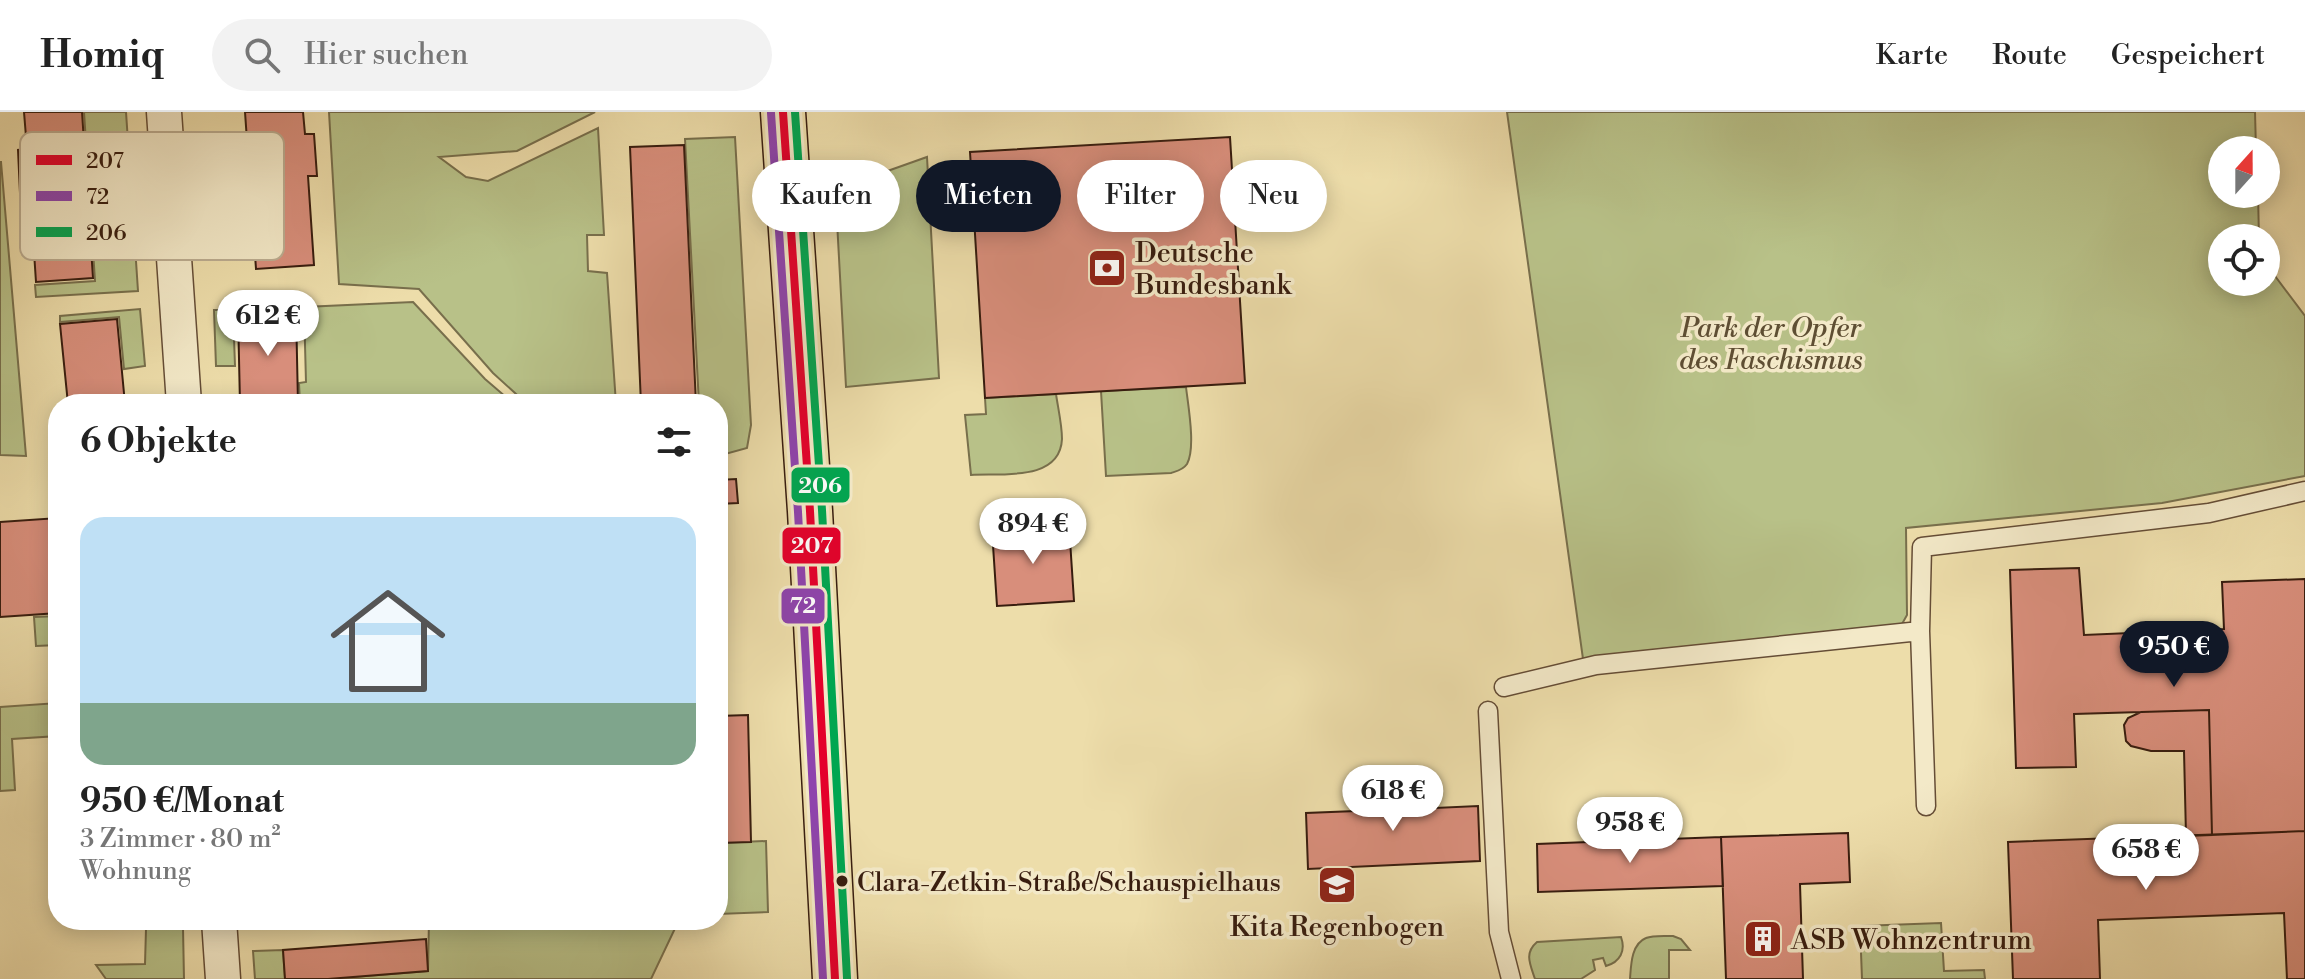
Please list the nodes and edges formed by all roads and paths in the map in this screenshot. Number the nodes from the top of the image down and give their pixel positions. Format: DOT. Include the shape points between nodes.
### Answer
graph roads {
  1 [pos="164,112"];
  2 [pos="783,112"];
  3 [pos="165,132"];
  4 [pos="174,260"];
  5 [pos="183,394"];
  6 [pos="2305,491"];
  7 [pos="1920,631"];
  8 [pos="1504,687"];
  9 [pos="1488,711"];
  10 [pos="1926,806"];
  11 [pos="220,930"];
  12 [pos="223,979"];
  13 [pos="835,979"];
  14 [pos="1511,979"];
  1 -- 3 [label="street"];
  2 -- 13 [label="main road"];
  4 -- 5 [label="street"];
  6 -- 7 [label="lane" via="2209,513 1922,547"];
  7 -- 8 [label="lane" via="1596,665"];
  7 -- 10 [label="lane"];
  9 -- 14 [label="lane" via="1499,932"];
  11 -- 12 [label="street"];
}
